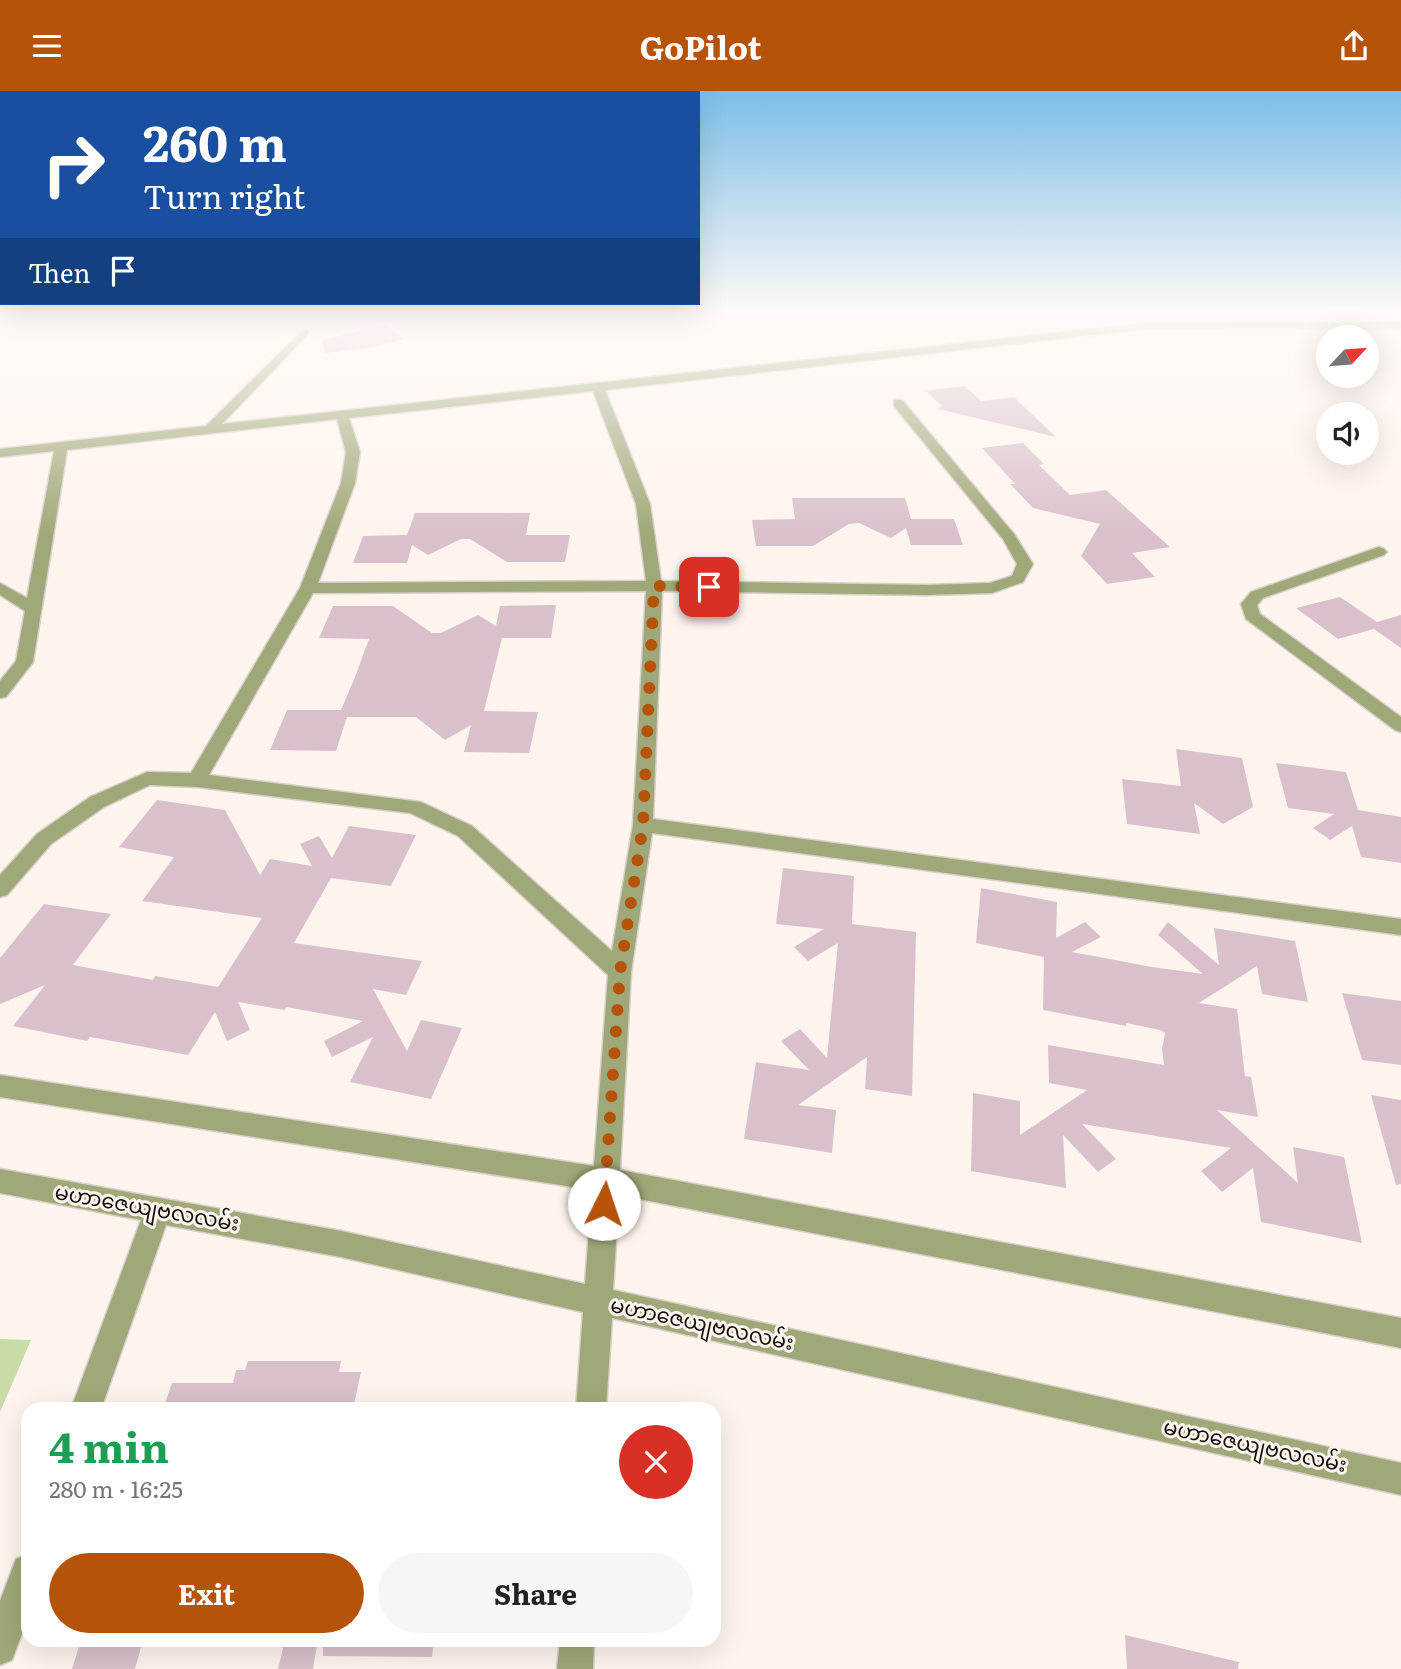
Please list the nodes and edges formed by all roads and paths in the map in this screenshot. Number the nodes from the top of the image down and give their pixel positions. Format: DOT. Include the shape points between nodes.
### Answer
graph roads {
  1 [pos="250,389"];
  2 [pos="566,389"];
  3 [pos="598,389"];
  4 [pos="898,403"];
  5 [pos="342,415"];
  6 [pos="210,430"];
  7 [pos="61,446"];
  8 [pos="0,453"];
  9 [pos="1379,552"];
  10 [pos="654,586"];
  11 [pos="0,588"];
  12 [pos="308,588"];
  13 [pos="33,609"];
  14 [pos="0,693"];
  15 [pos="1401,726"];
  16 [pos="197,780"];
  17 [pos="643,825"];
  18 [pos="0,889"];
  19 [pos="1401,927"];
  20 [pos="620,972"];
  21 [pos="0,1086"];
  22 [pos="606,1180"];
  23 [pos="0,1181"];
  24 [pos="158,1210"];
  25 [pos="598,1301"];
  26 [pos="1401,1333"];
  27 [pos="89,1402"];
  28 [pos="591,1402"];
  29 [pos="1401,1479"];
  30 [pos="21,1590"];
  31 [pos="577,1647"];
  32 [pos="0,1648"];
  33 [pos="575,1669"];
  1 -- 6 [label="street"];
  2 -- 5 [label="street"];
  3 -- 10 [label="street" via="643,504"];
  4 -- 10 [label="street" via="1009,537 1025,564 1018,579 992,588 927,590"];
  5 -- 6 [label="street"];
  5 -- 12 [label="street" via="353,452 348,483"];
  6 -- 7 [label="street"];
  7 -- 8 [label="street"];
  7 -- 13 [label="street"];
  9 -- 15 [label="street" via="1257,595 1248,604 1252,616"];
  10 -- 12 [label="street"];
  10 -- 17 [label="street"];
  11 -- 13 [label="street"];
  12 -- 16 [label="street"];
  13 -- 14 [label="street" via="24,662"];
  16 -- 18 [label="street" via="147,778 97,802 44,839"];
  16 -- 20 [label="street" via="415,807 465,831"];
  17 -- 19 [label="street"];
  17 -- 20 [label="street"];
  20 -- 22 [label="street"];
  21 -- 22 [label="street"];
  22 -- 25 [label="street"];
  22 -- 26 [label="street"];
  23 -- 24 [label="street, မဟာဇေယျဗလလမ်း"];
  24 -- 25 [label="street, မဟာဇေယျဗလလမ်း" via="341,1244"];
  24 -- 27 [label="street"];
  25 -- 28 [label="street"];
  25 -- 29 [label="street, မဟာဇေယျဗလလမ်း"];
  30 -- 32 [label="street"];
  31 -- 33 [label="street"];
}
